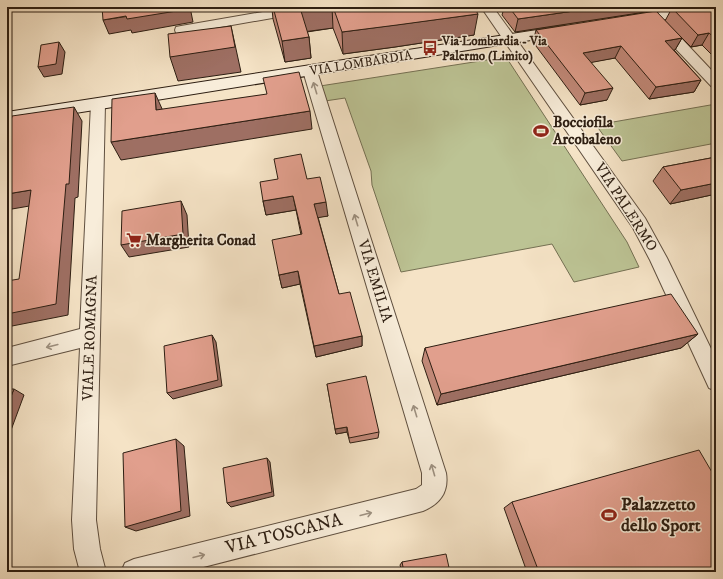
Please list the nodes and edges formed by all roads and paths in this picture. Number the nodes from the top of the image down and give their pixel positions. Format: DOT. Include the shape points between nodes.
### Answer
graph roads {
  1 [pos="312,7"];
  2 [pos="487,7"];
  3 [pos="716,7"];
  4 [pos="653,17"];
  5 [pos="615,23"];
  6 [pos="578,29"];
  7 [pos="181,30"];
  8 [pos="511,39"];
  9 [pos="310,71"];
  10 [pos="716,83"];
  11 [pos="98,104"];
  12 [pos="7,118"];
  13 [pos="90,336"];
  14 [pos="7,357"];
  15 [pos="716,381"];
  16 [pos="432,492"];
  17 [pos="93,572"];
  18 [pos="134,572"];
  1 -- 7 [label="street"];
  2 -- 8 [label="street, VIA PALERMO"];
  3 -- 4 [label="street"];
  4 -- 5 [label="street"];
  4 -- 10 [label="street"];
  6 -- 8 [label="street, VIA LOMBARDIA"];
  8 -- 9 [label="street, VIA LOMBARDIA"];
  8 -- 15 [label="street, VIA PALERMO" via="644,231"];
  9 -- 11 [label="street, VIA LOMBARDIA"];
  16 -- 9 [label="street, VIA EMILIA, one-way" via="434,473"];
  11 -- 12 [label="street, VIA LOMBARDIA"];
  11 -- 13 [label="street, VIALE ROMAGNA"];
  13 -- 14 [label="street, one-way"];
  13 -- 17 [label="street, VIALE ROMAGNA" via="84,520"];
  18 -- 16 [label="street, VIA TOSCANA, one-way" via="416,501"];
}
